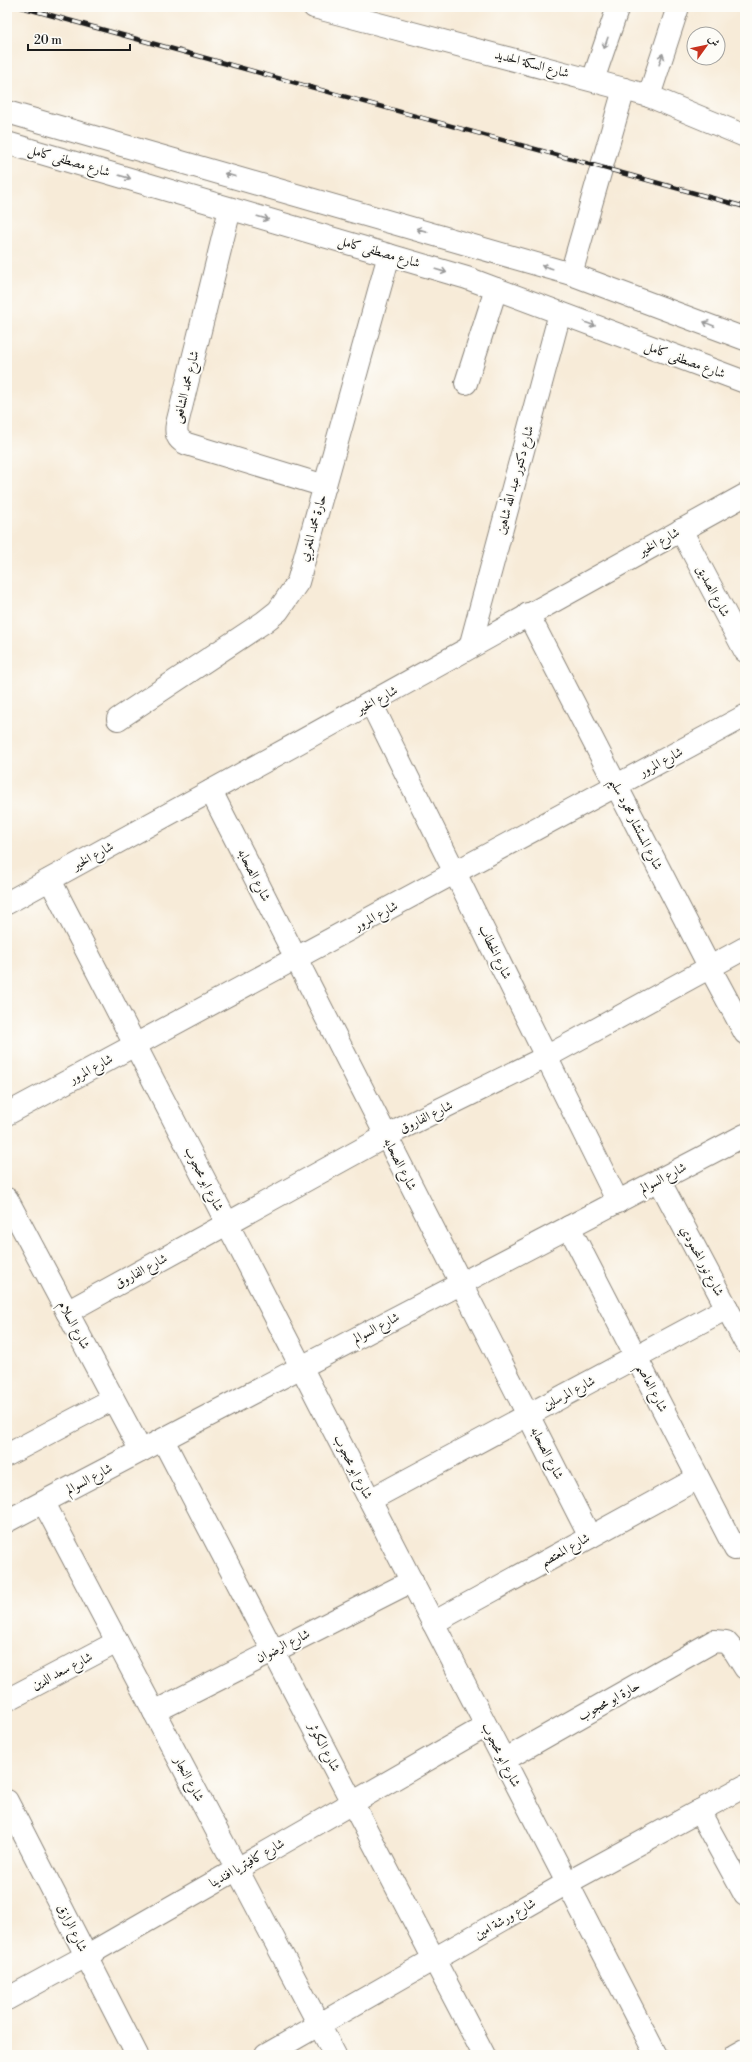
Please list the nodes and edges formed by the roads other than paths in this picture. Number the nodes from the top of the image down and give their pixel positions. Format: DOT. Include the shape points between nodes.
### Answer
graph roads {
  1 [pos="314,7"];
  2 [pos="618,7"];
  3 [pos="678,7"];
  4 [pos="593,80"];
  5 [pos="624,89"];
  6 [pos="649,96"];
  7 [pos="7,112"];
  8 [pos="745,136"];
  9 [pos="7,143"];
  10 [pos="230,208"];
  11 [pos="389,255"];
  12 [pos="571,274"];
  13 [pos="496,289"];
  14 [pos="560,313"];
  15 [pos="745,339"];
  16 [pos="745,382"];
  17 [pos="466,383"];
  18 [pos="325,486"];
  19 [pos="745,495"];
  20 [pos="681,530"];
  21 [pos="528,614"];
  22 [pos="470,646"];
  23 [pos="745,651"];
  24 [pos="371,703"];
  25 [pos="745,716"];
  26 [pos="118,719"];
  27 [pos="616,786"];
  28 [pos="211,791"];
  29 [pos="455,873"];
  30 [pos="50,880"];
  31 [pos="7,903"];
  32 [pos="745,948"];
  33 [pos="297,959"];
  34 [pos="710,968"];
  35 [pos="745,1033"];
  36 [pos="135,1046"];
  37 [pos="546,1057"];
  38 [pos="7,1114"];
  39 [pos="745,1135"];
  40 [pos="386,1136"];
  41 [pos="659,1180"];
  42 [pos="7,1199"];
  43 [pos="618,1202"];
  44 [pos="227,1224"];
  45 [pos="570,1227"];
  46 [pos="461,1284"];
  47 [pos="727,1308"];
  48 [pos="67,1312"];
  49 [pos="745,1342"];
  50 [pos="636,1357"];
  51 [pos="301,1368"];
  52 [pos="113,1399"];
  53 [pos="528,1415"];
  54 [pos="163,1440"];
  55 [pos="141,1452"];
  56 [pos="7,1455"];
  57 [pos="698,1478"];
  58 [pos="370,1500"];
  59 [pos="44,1503"];
  60 [pos="7,1521"];
  61 [pos="590,1537"];
  62 [pos="734,1549"];
  63 [pos="412,1581"];
  64 [pos="433,1623"];
  65 [pos="118,1642"];
  66 [pos="274,1651"];
  67 [pos="745,1668"];
  68 [pos="7,1700"];
  69 [pos="154,1712"];
  70 [pos="486,1726"];
  71 [pos="504,1760"];
  72 [pos="745,1786"];
  73 [pos="7,1801"];
  74 [pos="353,1803"];
  75 [pos="699,1811"];
  76 [pos="237,1869"];
  77 [pos="568,1883"];
  78 [pos="745,1895"];
  79 [pos="86,1956"];
  80 [pos="434,1959"];
  81 [pos="7,1999"];
  82 [pos="319,2025"];
  83 [pos="745,2050"];
  84 [pos="137,2055"];
  85 [pos="266,2055"];
  86 [pos="335,2055"];
  87 [pos="484,2055"];
  88 [pos="656,2055"];
  89 [pos="736,2055"];
  1 -- 4 [label="street, شارع السكة الحديد"];
  2 -- 4 [label="street, one-way"];
  6 -- 3 [label="street, one-way"];
  4 -- 5 [label="street, شارع السكة الحديد"];
  5 -- 6 [label="street, شارع السكة الحديد"];
  5 -- 12 [label="street"];
  6 -- 8 [label="street, شارع السكة الحديد"];
  12 -- 7 [label="street, one-way"];
  9 -- 10 [label="street, شارع مصطفى كامل, one-way"];
  10 -- 11 [label="street, شارع مصطفى كامل, one-way"];
  10 -- 18 [label="street, شارع محمد الشافعى" via="177,424 177,437 187,444"];
  11 -- 13 [label="street, شارع مصطفى كامل, one-way"];
  11 -- 18 [label="street, حارة محمد المغربي"];
  15 -- 12 [label="street, one-way"];
  13 -- 14 [label="street, شارع مصطفى كامل"];
  13 -- 17 [label="street"];
  14 -- 16 [label="street, شارع مصطفى كامل, one-way"];
  14 -- 22 [label="street, شارع دكتور عبد الله شاهين"];
  18 -- 26 [label="street, حارة محمد المغربي" via="298,582 278,611"];
  19 -- 20 [label="street, شارع الخير"];
  20 -- 21 [label="street, شارع الخير"];
  20 -- 23 [label="street, شارع الصديق"];
  21 -- 22 [label="street, شارع الخير"];
  21 -- 27 [label="street, شارع المستشار محمود سليم"];
  22 -- 24 [label="street, شارع الخير"];
  24 -- 28 [label="street, شارع الخير"];
  24 -- 29 [label="street, شارع الخطاب"];
  25 -- 27 [label="street, شارع المرور"];
  27 -- 29 [label="street, شارع المرور"];
  27 -- 34 [label="street, شارع المستشار محمود سليم"];
  28 -- 30 [label="street, شارع الخير"];
  28 -- 33 [label="street, شارع الصحابه"];
  29 -- 33 [label="street, شارع المرور"];
  29 -- 37 [label="street, شارع الخطاب"];
  30 -- 31 [label="street, شارع الخير"];
  30 -- 36 [label="street, شارع ابو محجوب"];
  32 -- 34 [label="street, شارع الفاروق"];
  33 -- 36 [label="street, شارع المرور"];
  33 -- 40 [label="street, شارع الصحابه"];
  34 -- 35 [label="street, شارع المستشار محمود سليم"];
  34 -- 37 [label="street, شارع الفاروق"];
  36 -- 38 [label="street, شارع المرور"];
  36 -- 44 [label="street, شارع ابو محجوب"];
  37 -- 40 [label="street, شارع الفاروق"];
  37 -- 43 [label="street, شارع الخطاب"];
  39 -- 41 [label="street, شارع السوالم"];
  40 -- 44 [label="street, شارع الفاروق"];
  40 -- 46 [label="street, شارع الصحابه"];
  41 -- 43 [label="street, شارع السوالم"];
  41 -- 47 [label="street, شارع نور المحمودي"];
  42 -- 48 [label="street, شارع السلام"];
  43 -- 45 [label="street, شارع السوالم"];
  44 -- 48 [label="street, شارع الفاروق"];
  44 -- 51 [label="street, شارع ابو محجوب"];
  45 -- 46 [label="street, شارع السوالم"];
  45 -- 50 [label="street, شارع العاصم"];
  46 -- 51 [label="street, شارع السوالم"];
  46 -- 53 [label="street, شارع الصحابه"];
  47 -- 49 [label="street, شارع نور المحمودي"];
  47 -- 50 [label="street, شارع المرسلين"];
  48 -- 52 [label="street, شارع السلام"];
  50 -- 53 [label="street, شارع المرسلين"];
  50 -- 57 [label="street, شارع العاصم"];
  51 -- 54 [label="street, شارع السوالم"];
  51 -- 58 [label="street, شارع ابو محجوب"];
  52 -- 55 [label="street, شارع السلام"];
  52 -- 56 [label="street"];
  53 -- 58 [label="street, شارع المرسلين"];
  53 -- 61 [label="street, شارع الصحابه"];
  54 -- 55 [label="street, شارع السوالم"];
  54 -- 66 [label="street, شارع الكوثر"];
  55 -- 59 [label="street, شارع السوالم"];
  57 -- 61 [label="street, شارع المعتصم"];
  57 -- 62 [label="street, شارع العاصم"];
  58 -- 63 [label="street, شارع ابو محجوب"];
  59 -- 60 [label="street, شارع السوالم"];
  59 -- 65 [label="street, شارع النجار"];
  61 -- 64 [label="street, شارع المعتصم"];
  63 -- 64 [label="street, شارع ابو محجوب"];
  63 -- 66 [label="street, شارع الرضوان"];
  64 -- 70 [label="street, شارع ابو محجوب"];
  65 -- 68 [label="street, شارع سعد الدين"];
  65 -- 69 [label="street, شارع النجار"];
  66 -- 69 [label="street, شارع الرضوان"];
  66 -- 74 [label="street, شارع الكوثر"];
  67 -- 71 [label="street, حارة ابو محجوب" via="726,1642 714,1642"];
  69 -- 76 [label="street, شارع النجار"];
  70 -- 71 [label="street, شارع ابو محجوب"];
  70 -- 74 [label="street, شارع كافيتريا افندينا"];
  71 -- 77 [label="street, شارع ابو محجوب"];
  72 -- 75 [label="street, شارع ورشة امين"];
  73 -- 79 [label="street, شارع الرازق"];
  74 -- 76 [label="street, شارع كافيتريا افندينا"];
  74 -- 80 [label="street, شارع الكوثر"];
  75 -- 77 [label="street, شارع ورشة امين"];
  75 -- 78 [label="street"];
  76 -- 79 [label="street, شارع كافيتريا افندينا"];
  76 -- 82 [label="street, شارع النجار"];
  77 -- 80 [label="street, شارع ورشة امين"];
  77 -- 88 [label="street, شارع ابو محجوب"];
  79 -- 81 [label="street, شارع كافيتريا افندينا"];
  79 -- 84 [label="street, شارع الرازق"];
  80 -- 82 [label="street, شارع ورشة امين"];
  80 -- 87 [label="street, شارع الكوثر"];
  82 -- 85 [label="street, شارع ورشة امين"];
  82 -- 86 [label="street, شارع النجار"];
  83 -- 89 [label="street"];
}
